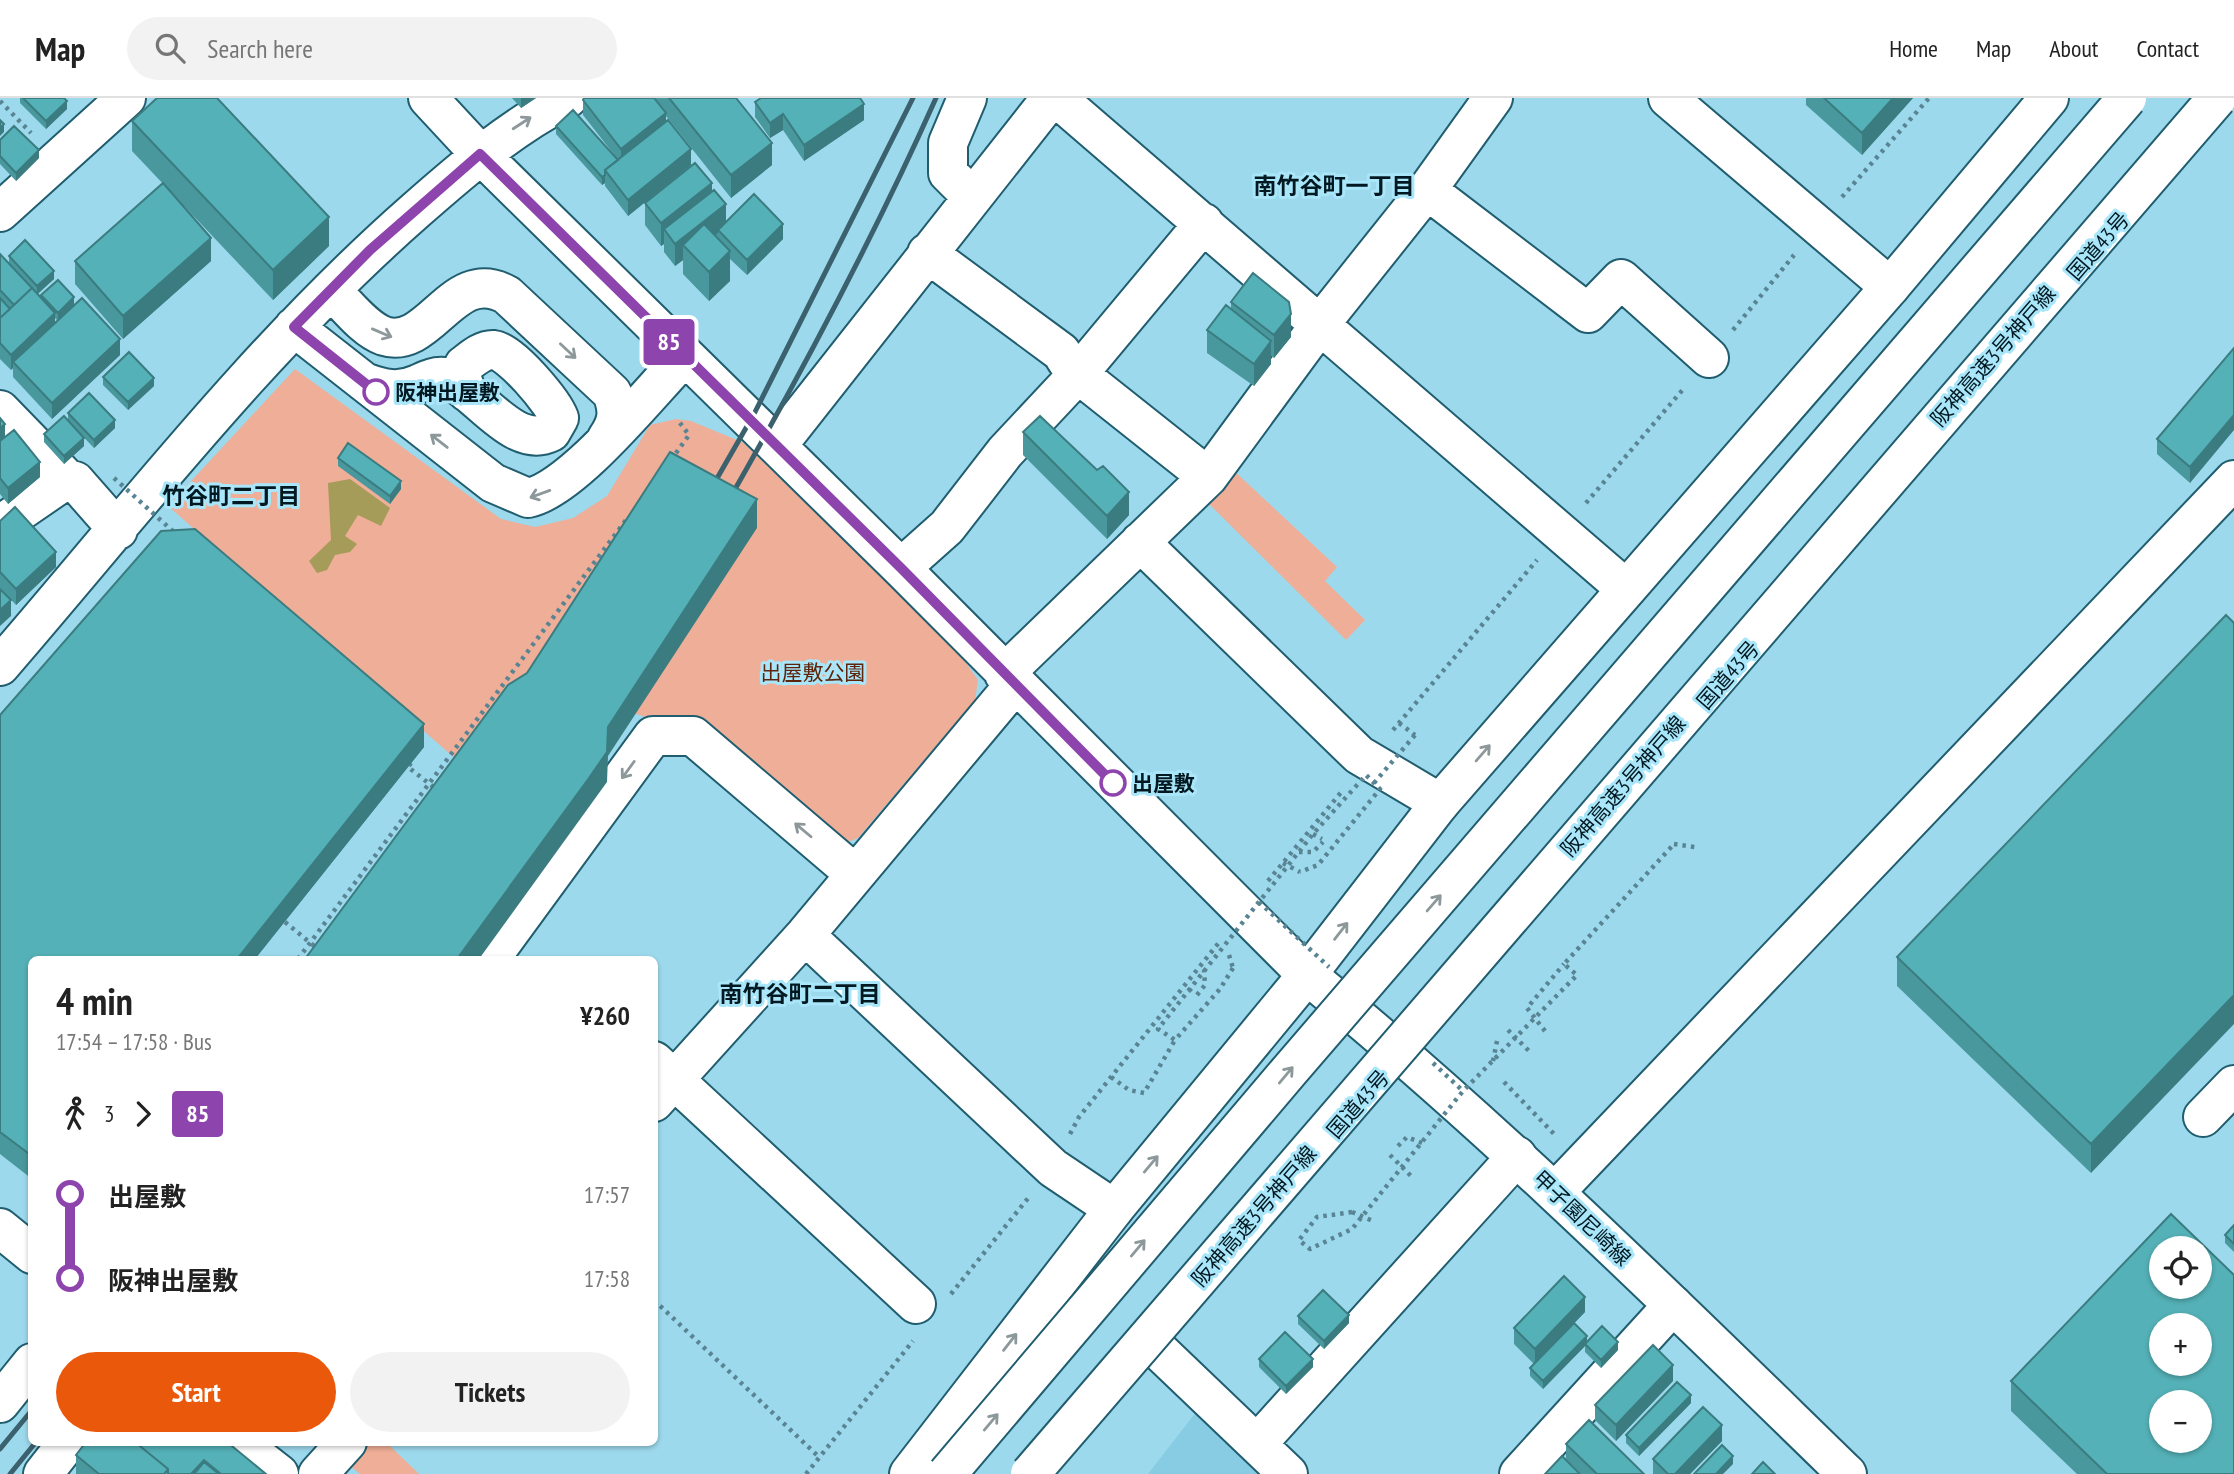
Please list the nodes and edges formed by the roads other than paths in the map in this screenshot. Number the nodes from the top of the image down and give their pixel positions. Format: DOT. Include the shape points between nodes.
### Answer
graph roads {
  1 [pos="125,98"];
  2 [pos="428,98"];
  3 [pos="568,98"];
  4 [pos="967,98"];
  5 [pos="1051,98"];
  6 [pos="1057,98"];
  7 [pos="1493,98"];
  8 [pos="1668,98"];
  9 [pos="2049,98"];
  10 [pos="2127,98"];
  11 [pos="2217,98"];
  12 [pos="2226,98"];
  13 [pos="480,154"];
  14 [pos="1427,190"];
  15 [pos="972,197"];
  16 [pos="0,212"];
  17 [pos="1204,223"];
  18 [pos="927,253"];
  19 [pos="1891,287"];
  20 [pos="331,290"];
  21 [pos="1321,323"];
  22 [pos="294,327"];
  23 [pos="684,358"];
  24 [pos="1709,358"];
  25 [pos="1078,373"];
  26 [pos="455,378"];
  27 [pos="364,382"];
  28 [pos="612,393"];
  29 [pos="0,410"];
  30 [pos="533,438"];
  31 [pos="607,438"];
  32 [pos="776,446"];
  33 [pos="1208,477"];
  34 [pos="67,479"];
  35 [pos="2234,480"];
  36 [pos="0,525"];
  37 [pos="118,530"];
  38 [pos="1140,542"];
  39 [pos="901,568"];
  40 [pos="1626,589"];
  41 [pos="0,666"];
  42 [pos="1009,679"];
  43 [pos="1440,803"];
  44 [pos="855,874"];
  45 [pos="805,935"];
  46 [pos="492,956"];
  47 [pos="1307,975"];
  48 [pos="1402,1052"];
  49 [pos="661,1081"];
  50 [pos="2234,1085"];
  51 [pos="2203,1118"];
  52 [pos="1517,1156"];
  53 [pos="1555,1192"];
  54 [pos="1114,1209"];
  55 [pos="0,1228"];
  56 [pos="28,1251"];
  57 [pos="916,1304"];
  58 [pos="1673,1306"];
  59 [pos="1152,1344"];
  60 [pos="28,1368"];
  61 [pos="0,1403"];
  62 [pos="1257,1444"];
  63 [pos="65,1446"];
  64 [pos="243,1446"];
  65 [pos="342,1446"];
  66 [pos="1835,1470"];
  67 [pos="43,1474"];
  68 [pos="278,1474"];
  69 [pos="317,1474"];
  70 [pos="909,1474"];
  71 [pos="947,1474"];
  72 [pos="1030,1474"];
  73 [pos="1037,1474"];
  74 [pos="1288,1474"];
  75 [pos="1519,1474"];
  1 -- 16 [label="main road"];
  2 -- 13 [label="main road, 甲子園尼崎線"];
  13 -- 3 [label="main road, one-way" via="524,121"];
  4 -- 15 [label="main road" via="948,143 948,173"];
  5 -- 15 [label="main road"];
  6 -- 17 [label="main road"];
  7 -- 14 [label="main road"];
  8 -- 19 [label="main road"];
  9 -- 19 [label="main road"];
  71 -- 10 [label="main road, one-way, bridge"];
  11 -- 72 [label="main road, 阪神高速3号神戸線, bridge"];
  12 -- 48 [label="main road, 国道43号"];
  13 -- 20 [label="main road"];
  13 -- 23 [label="main road, 甲子園尼崎線"];
  14 -- 21 [label="main road"];
  14 -- 24 [label="main road" via="1588,313 1621,279"];
  15 -- 18 [label="main road"];
  17 -- 21 [label="main road"];
  17 -- 25 [label="main road"];
  18 -- 25 [label="main road" via="1061,352"];
  18 -- 32 [label="main road"];
  19 -- 40 [label="main road"];
  20 -- 22 [label="main road"];
  20 -- 28 [label="main road, one-way" via="367,325 394,338 408,335 470,289 492,286 508,295"];
  21 -- 33 [label="main road"];
  21 -- 40 [label="main road"];
  22 -- 27 [label="main road"];
  22 -- 37 [label="main road" via="232,393"];
  23 -- 31 [label="main road"];
  23 -- 32 [label="main road, 甲子園尼崎線"];
  25 -- 33 [label="main road"];
  25 -- 39 [label="main road" via="1005,452 947,527"];
  26 -- 27 [label="main road" via="398,390"];
  26 -- 30 [label="main road" via="518,432"];
  26 -- 30 [label="main road" via="478,355 493,350 505,354 554,405 559,418 551,432"];
  31 -- 27 [label="main road, one-way" via="552,489 528,498 493,483"];
  28 -- 30 [label="main road" via="601,425 580,441"];
  28 -- 31 [label="main road" via="618,408"];
  29 -- 34 [label="main road"];
  32 -- 39 [label="main road, 甲子園尼崎線"];
  33 -- 38 [label="main road"];
  34 -- 36 [label="main road"];
  34 -- 37 [label="main road" via="75,481"];
  35 -- 53 [label="main road"];
  37 -- 41 [label="main road"];
  38 -- 42 [label="main road"];
  38 -- 43 [label="main road" via="1371,771"];
  39 -- 42 [label="main road, 甲子園尼崎線"];
  43 -- 40 [label="main road, one-way"];
  42 -- 44 [label="main road"];
  42 -- 47 [label="main road, 甲子園尼崎線"];
  47 -- 43 [label="main road, one-way"];
  44 -- 45 [label="main road"];
  44 -- 46 [label="main road, one-way" via="692,736 653,736"];
  45 -- 49 [label="main road"];
  45 -- 54 [label="main road" via="1053,1168"];
  47 -- 48 [label="main road, 甲子園尼崎線"];
  54 -- 47 [label="main road, one-way"];
  48 -- 52 [label="main road, 甲子園尼崎線"];
  48 -- 59 [label="main road, 国道43号"];
  49 -- 57 [label="main road"];
  50 -- 51 [label="main road"];
  52 -- 53 [label="main road, 甲子園尼崎線"];
  52 -- 62 [label="main road"];
  53 -- 58 [label="main road, 甲子園尼崎線"];
  70 -- 54 [label="main road, one-way"];
  55 -- 56 [label="main road"];
  58 -- 66 [label="main road, 甲子園尼崎線"];
  58 -- 75 [label="main road"];
  59 -- 62 [label="main road"];
  59 -- 73 [label="main road, 国道43号"];
  60 -- 61 [label="main road"];
  62 -- 74 [label="main road"];
  63 -- 67 [label="main road"];
  64 -- 68 [label="main road"];
  65 -- 69 [label="main road"];
}
